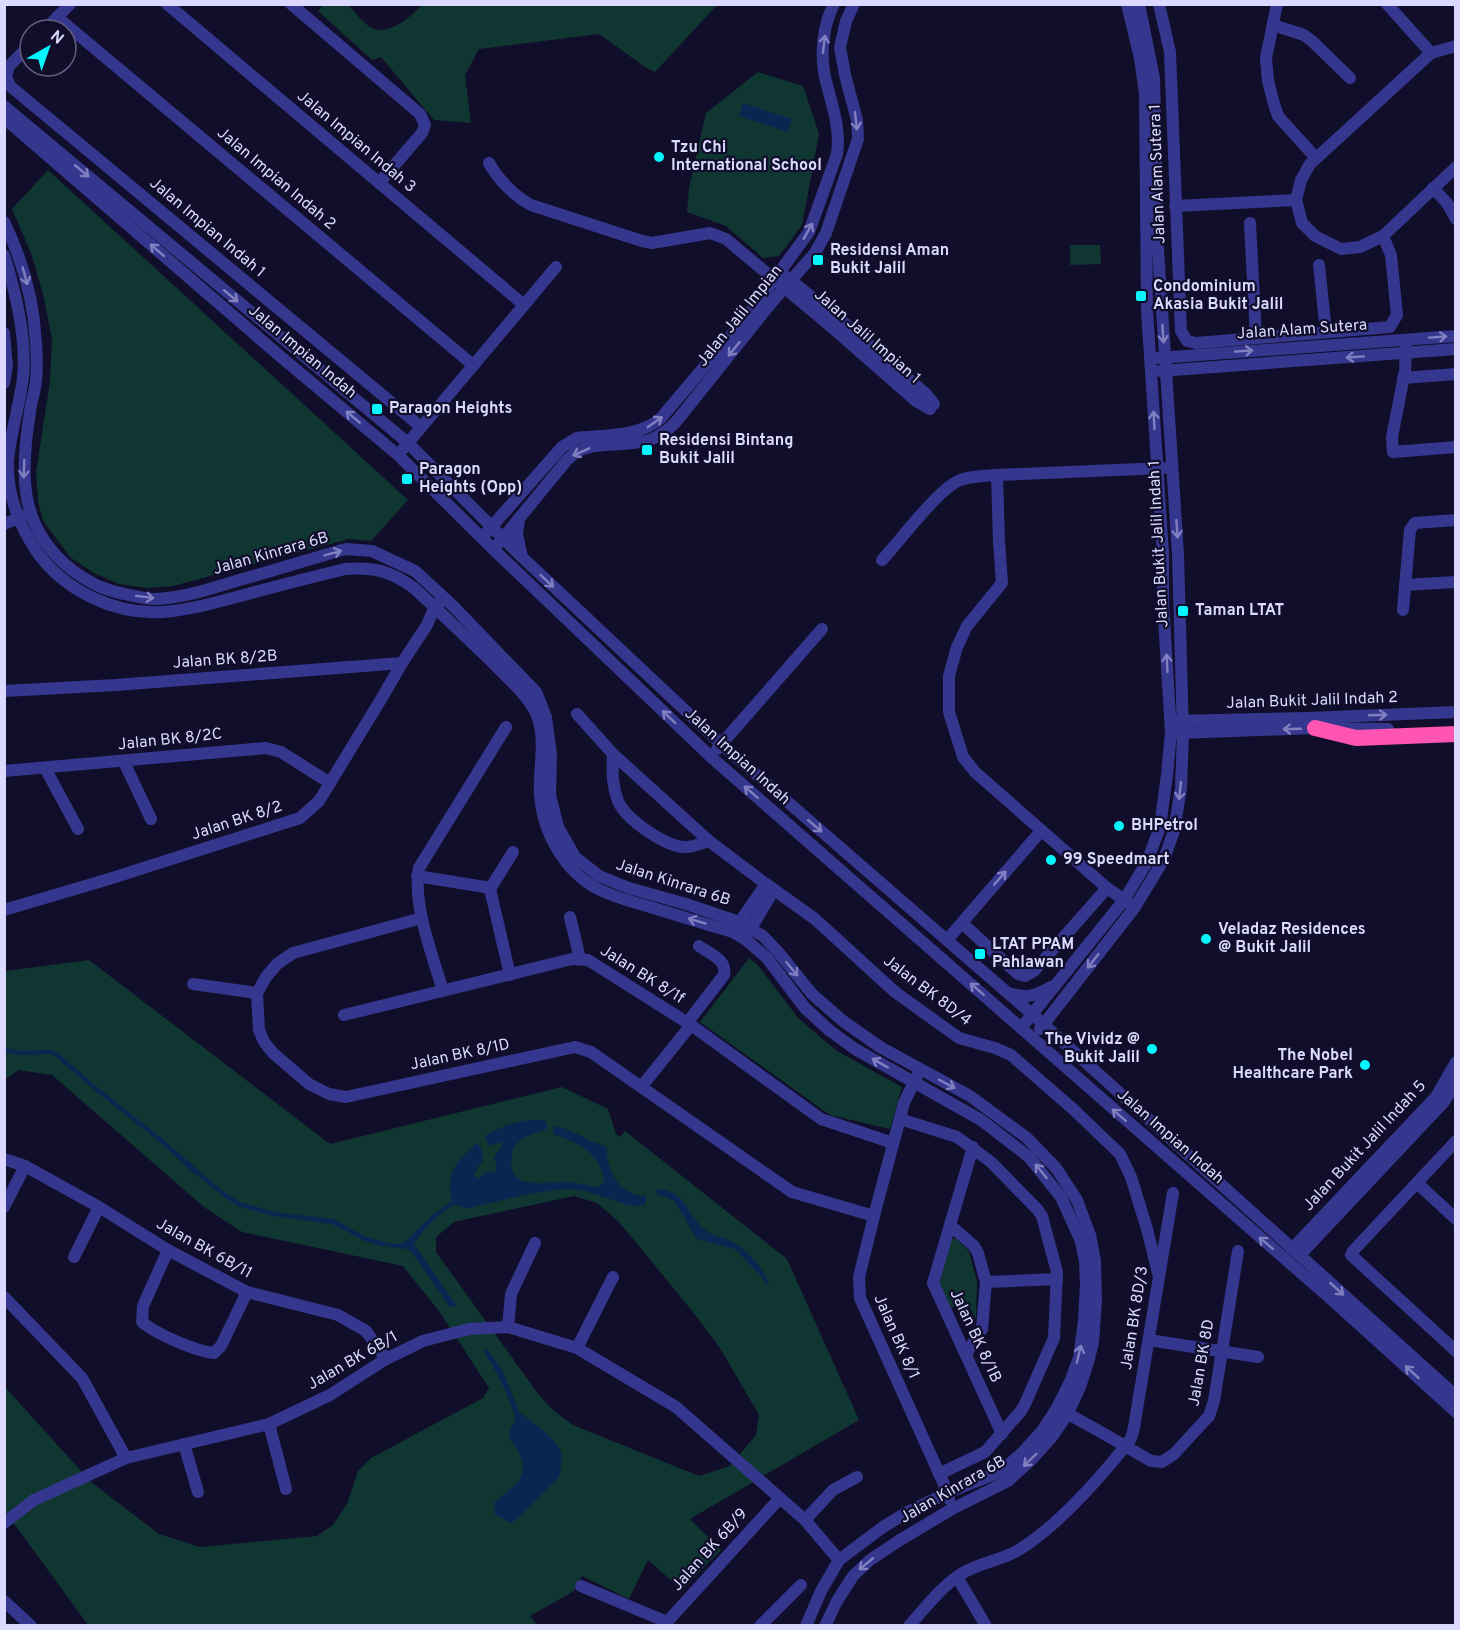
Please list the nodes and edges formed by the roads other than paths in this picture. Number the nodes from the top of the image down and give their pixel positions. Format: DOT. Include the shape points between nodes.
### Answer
graph roads {
  1 [pos="70,4"];
  2 [pos="167,4"];
  3 [pos="291,4"];
  4 [pos="834,4"];
  5 [pos="854,4"];
  6 [pos="1127,4"];
  7 [pos="1139,4"];
  8 [pos="1159,4"];
  9 [pos="1277,4"];
  10 [pos="1387,4"];
  11 [pos="57,17"];
  12 [pos="1273,25"];
  13 [pos="1455,46"];
  14 [pos="1431,53"];
  15 [pos="18,57"];
  16 [pos="1350,78"];
  17 [pos="4,106"];
  18 [pos="4,118"];
  19 [pos="1316,159"];
  20 [pos="489,163"];
  21 [pos="1455,167"];
  22 [pos="379,183"];
  23 [pos="1433,188"];
  24 [pos="1296,200"];
  25 [pos="1175,206"];
  26 [pos="1455,219"];
  27 [pos="4,222"];
  28 [pos="1250,223"];
  29 [pos="1383,236"];
  30 [pos="4,255"];
  31 [pos="1318,265"];
  32 [pos="556,267"];
  33 [pos="764,270"];
  34 [pos="800,270"];
  35 [pos="780,272"];
  36 [pos="787,284"];
  37 [pos="800,294"];
  38 [pos="768,298"];
  39 [pos="524,305"];
  40 [pos="1326,332"];
  41 [pos="4,333"];
  42 [pos="1455,336"];
  43 [pos="1256,338"];
  44 [pos="1407,339"];
  45 [pos="1455,349"];
  46 [pos="1406,353"];
  47 [pos="1165,357"];
  48 [pos="1151,365"];
  49 [pos="473,366"];
  50 [pos="1166,370"];
  51 [pos="1455,374"];
  52 [pos="1403,378"];
  53 [pos="4,383"];
  54 [pos="932,406"];
  55 [pos="421,427"];
  56 [pos="408,444"];
  57 [pos="1455,447"];
  58 [pos="398,455"];
  59 [pos="1157,468"];
  60 [pos="1172,468"];
  61 [pos="997,475"];
  62 [pos="506,510"];
  63 [pos="476,511"];
  64 [pos="24,516"];
  65 [pos="519,519"];
  66 [pos="1455,520"];
  67 [pos="4,524"];
  68 [pos="491,527"];
  69 [pos="482,538"];
  70 [pos="502,538"];
  71 [pos="493,549"];
  72 [pos="1163,554"];
  73 [pos="1178,554"];
  74 [pos="522,558"];
  75 [pos="882,560"];
  76 [pos="1455,582"];
  77 [pos="1405,585"];
  78 [pos="449,602"];
  79 [pos="1403,610"];
  80 [pos="439,611"];
  81 [pos="822,629"];
  82 [pos="402,663"];
  83 [pos="4,691"];
  84 [pos="1455,712"];
  85 [pos="578,714"];
  86 [pos="506,727"];
  87 [pos="1177,727"];
  88 [pos="1455,727"];
  89 [pos="1315,728"];
  90 [pos="1455,734"];
  91 [pos="721,744"];
  92 [pos="613,754"];
  93 [pos="711,757"];
  94 [pos="124,762"];
  95 [pos="45,768"];
  96 [pos="4,771"];
  97 [pos="330,783"];
  98 [pos="151,819"];
  99 [pos="78,829"];
  100 [pos="1041,831"];
  101 [pos="709,841"];
  102 [pos="513,852"];
  103 [pos="417,876"];
  104 [pos="770,887"];
  105 [pos="491,888"];
  106 [pos="1107,888"];
  107 [pos="1130,904"];
  108 [pos="4,910"];
  109 [pos="570,917"];
  110 [pos="422,918"];
  111 [pos="962,923"];
  112 [pos="736,927"];
  113 [pos="748,933"];
  114 [pos="947,940"];
  115 [pos="699,946"];
  116 [pos="580,959"];
  117 [pos="510,975"];
  118 [pos="1059,982"];
  119 [pos="192,984"];
  120 [pos="443,992"];
  121 [pos="256,993"];
  122 [pos="1007,993"];
  123 [pos="1032,1014"];
  124 [pos="344,1015"];
  125 [pos="689,1024"];
  126 [pos="1044,1025"];
  127 [pos="1021,1028"];
  128 [pos="1033,1038"];
  129 [pos="1455,1062"];
  130 [pos="920,1069"];
  131 [pos="914,1082"];
  132 [pos="1455,1083"];
  133 [pos="642,1086"];
  134 [pos="900,1119"];
  135 [pos="1455,1141"];
  136 [pos="893,1143"];
  137 [pos="973,1147"];
  138 [pos="4,1158"];
  139 [pos="25,1166"];
  140 [pos="1417,1183"];
  141 [pos="1173,1193"];
  142 [pos="4,1207"];
  143 [pos="99,1207"];
  144 [pos="874,1216"];
  145 [pos="1455,1219"];
  146 [pos="950,1226"];
  147 [pos="535,1243"];
  148 [pos="168,1250"];
  149 [pos="1238,1251"];
  150 [pos="1296,1252"];
  151 [pos="74,1257"];
  152 [pos="613,1277"];
  153 [pos="1159,1277"];
  154 [pos="1058,1279"];
  155 [pos="986,1282"];
  156 [pos="247,1292"];
  157 [pos="4,1298"];
  158 [pos="508,1327"];
  159 [pos="1149,1340"];
  160 [pos="577,1348"];
  161 [pos="1222,1351"];
  162 [pos="1455,1351"];
  163 [pos="966,1354"];
  164 [pos="1258,1357"];
  165 [pos="386,1359"];
  166 [pos="1455,1396"];
  167 [pos="1062,1411"];
  168 [pos="1455,1412"];
  169 [pos="269,1424"];
  170 [pos="1002,1434"];
  171 [pos="184,1444"];
  172 [pos="1125,1446"];
  173 [pos="126,1458"];
  174 [pos="939,1474"];
  175 [pos="857,1477"];
  176 [pos="286,1488"];
  177 [pos="198,1492"];
  178 [pos="947,1493"];
  179 [pos="780,1497"];
  180 [pos="952,1509"];
  181 [pos="805,1520"];
  182 [pos="4,1523"];
  183 [pos="839,1560"];
  184 [pos="957,1577"];
  185 [pos="801,1585"];
  186 [pos="581,1586"];
  187 [pos="4,1601"];
  188 [pos="667,1624"];
  189 [pos="31,1626"];
  190 [pos="760,1626"];
  191 [pos="806,1626"];
  192 [pos="825,1626"];
  193 [pos="909,1626"];
  194 [pos="986,1626"];
  1 -- 11 [label="street"];
  2 -- 22 [label="street, Jalan Impian Indah 3"];
  3 -- 22 [label="street" via="420,114 425,125 422,133"];
  35 -- 4 [label="street, Jalan Jalil Impian, one-way" via="809,232 837,154 838,127 823,55 825,31"];
  5 -- 34 [label="street, Jalan Jalil Impian, one-way" via="840,47 858,139 826,233"];
  6 -- 48 [label="street, Jalan Bukit Jalil Indah 1" via="1145,93"];
  7 -- 47 [label="street, Jalan Bukit Jalil Indah 1, one-way" via="1154,78"];
  8 -- 25 [label="street, Jalan Alam Sutera 1" via="1170,52"];
  9 -- 12 [label="street"];
  10 -- 14 [label="street"];
  11 -- 49 [label="street, Jalan Impian Indah 2"];
  12 -- 16 [label="street" via="1304,35"];
  12 -- 19 [label="street" via="1266,58 1274,104 1278,116"];
  13 -- 14 [label="street"];
  14 -- 19 [label="street"];
  15 -- 55 [label="street, Jalan Impian Indah 1" via="6,76 10,86"];
  17 -- 56 [label="street, Jalan Impian Indah, one-way"];
  58 -- 18 [label="street, Jalan Impian Indah, one-way"];
  19 -- 24 [label="street" via="1301,180"];
  20 -- 33 [label="street, Jalan Jalil Impian 1" via="495,174 531,205 652,243 710,233 726,239"];
  21 -- 23 [label="street"];
  22 -- 39 [label="street, Jalan Impian Indah 3"];
  23 -- 26 [label="street" via="1447,202"];
  23 -- 29 [label="street"];
  24 -- 25 [label="street"];
  24 -- 29 [label="street" via="1302,223 1315,236 1341,249 1360,247"];
  25 -- 43 [label="street, Jalan Alam Sutera 1" via="1181,331 1187,341"];
  27 -- 64 [label="street, Jalan Kinrara 6B, one-way" via="33,305 36,380 23,473"];
  28 -- 43 [label="street"];
  29 -- 40 [label="street" via="1391,255 1397,315 1394,322 1390,327"];
  30 -- 64 [label="street, Jalan Kinrara 6B" via="22,330 23,359 8,462 9,485"];
  31 -- 40 [label="street"];
  32 -- 39 [label="street"];
  33 -- 35 [label="street, Jalan Jalil Impian 1"];
  33 -- 35 [label="street"];
  33 -- 38 [label="street"];
  34 -- 36 [label="street, Jalan Jalil Impian"];
  34 -- 37 [label="street"];
  35 -- 36 [label="street, Jalan Jalil Impian 1"];
  35 -- 38 [label="street, Jalan Jalil Impian"];
  36 -- 37 [label="street, Jalan Jalil Impian 1"];
  36 -- 38 [label="street, Jalan Jalil Impian"];
  37 -- 38 [label="street"];
  37 -- 54 [label="street, Jalan Jalil Impian 1" via="835,330 918,395 926,408"];
  62 -- 38 [label="street, Jalan Jalil Impian, one-way" via="569,442 654,425"];
  38 -- 65 [label="street, Jalan Jalil Impian, one-way" via="663,434 650,440 577,452"];
  39 -- 49 [label="street"];
  40 -- 43 [label="street"];
  41 -- 53 [label="street"];
  44 -- 42 [label="street, Jalan Alam Sutera, one-way"];
  44 -- 46 [label="street"];
  47 -- 44 [label="street, Jalan Alam Sutera, one-way"];
  45 -- 46 [label="street, Jalan Alam Sutera"];
  46 -- 50 [label="street, Jalan Alam Sutera, one-way"];
  46 -- 52 [label="street"];
  47 -- 48 [label="street, Jalan Alam Sutera"];
  47 -- 50 [label="street, Jalan Bukit Jalil Indah 1"];
  48 -- 50 [label="street, Jalan Alam Sutera"];
  59 -- 48 [label="street, Jalan Bukit Jalil Indah 1, one-way"];
  49 -- 55 [label="street"];
  50 -- 60 [label="street, Jalan Bukit Jalil Indah 1"];
  51 -- 52 [label="street"];
  52 -- 57 [label="street" via="1393,452"];
  55 -- 56 [label="street"];
  56 -- 58 [label="street"];
  56 -- 63 [label="street, Jalan Impian Indah"];
  58 -- 69 [label="street, Jalan Impian Indah"];
  59 -- 60 [label="street"];
  59 -- 61 [label="street"];
  59 -- 72 [label="street, Jalan Bukit Jalil Indah 1"];
  60 -- 73 [label="street, Jalan Bukit Jalil Indah 1, one-way"];
  61 -- 75 [label="street" via="972,477 948,487"];
  61 -- 100 [label="street" via="1002,584 967,626 957,647 949,676 949,712 963,757"];
  62 -- 63 [label="street"];
  62 -- 68 [label="street, Jalan Jalil Impian"];
  63 -- 68 [label="street, Jalan Impian Indah"];
  64 -- 67 [label="street"];
  64 -- 78 [label="street, Jalan Kinrara 6B, one-way" via="64,564 89,583 112,592 150,599 187,596 346,549 372,551 415,571"];
  64 -- 80 [label="street, Jalan Kinrara 6B" via="27,537 58,576 93,599 119,607 145,612 186,609 365,567 402,579"];
  65 -- 70 [label="street, Jalan Jalil Impian"];
  65 -- 74 [label="street" via="517,534"];
  66 -- 77 [label="street" via="1415,523 1410,530"];
  68 -- 69 [label="street, Jalan Jalil Impian"];
  68 -- 70 [label="street, Jalan Impian Indah"];
  69 -- 71 [label="street, Jalan Impian Indah"];
  70 -- 71 [label="street, Jalan Jalil Impian"];
  70 -- 74 [label="street, Jalan Impian Indah"];
  93 -- 71 [label="street, Jalan Impian Indah, one-way"];
  72 -- 73 [label="street"];
  87 -- 72 [label="street, Jalan Bukit Jalil Indah 1, one-way" via="1163,602"];
  73 -- 87 [label="street, Jalan Bukit Jalil Indah 1"];
  74 -- 91 [label="street, Jalan Impian Indah, one-way"];
  76 -- 77 [label="street"];
  77 -- 79 [label="street"];
  78 -- 80 [label="street"];
  78 -- 112 [label="street, Jalan Kinrara 6B" via="536,693 546,717 551,754 550,795 558,828 575,857 599,876 686,904"];
  80 -- 82 [label="street"];
  112 -- 80 [label="street, Jalan Kinrara 6B, one-way" via="617,897 597,888 570,866 544,820 540,728 535,713 522,692"];
  81 -- 91 [label="street"];
  82 -- 83 [label="street, Jalan BK 8/2B"];
  82 -- 97 [label="street, Jalan BK 8/2"];
  87 -- 84 [label="street, Jalan Bukit Jalil Indah 2, one-way"];
  85 -- 92 [label="street, Jalan BK 8D/4"];
  86 -- 103 [label="street"];
  89 -- 87 [label="street, Jalan Bukit Jalil Indah 2, one-way"];
  87 -- 107 [label="street, Jalan Bukit Jalil Indah 1" via="1161,827"];
  88 -- 89 [label="street, Jalan Bukit Jalil Indah 2"];
  89 -- 90 [label="highway" via="1356,738"];
  91 -- 93 [label="street"];
  91 -- 114 [label="street, Jalan Impian Indah, one-way"];
  92 -- 101 [label="street, Jalan BK 8D/4"];
  92 -- 101 [label="street" via="612,779 619,804 642,828 668,843 686,847"];
  127 -- 93 [label="street, Jalan Impian Indah, one-way"];
  94 -- 95 [label="street, Jalan BK 8/2C"];
  94 -- 97 [label="street, Jalan BK 8/2C" via="266,748 281,752"];
  94 -- 98 [label="street"];
  95 -- 96 [label="street, Jalan BK 8/2C"];
  95 -- 99 [label="street"];
  97 -- 108 [label="street, Jalan BK 8/2" via="319,801 300,818"];
  100 -- 106 [label="street"];
  111 -- 100 [label="street, one-way"];
  101 -- 104 [label="street, Jalan BK 8D/4"];
  102 -- 105 [label="street"];
  103 -- 105 [label="street"];
  103 -- 110 [label="street"];
  104 -- 112 [label="street"];
  104 -- 113 [label="street"];
  104 -- 153 [label="street, Jalan BK 8D/4" via="815,919 895,992 945,1029 959,1038 1011,1055 1120,1154 1135,1187"];
  105 -- 117 [label="street"];
  106 -- 107 [label="street"];
  106 -- 111 [label="street" via="1034,971 1025,976"];
  107 -- 118 [label="street, Jalan Bukit Jalil Indah 1"];
  107 -- 126 [label="street, Jalan Bukit Jalil Indah 1, one-way"];
  109 -- 116 [label="street"];
  110 -- 120 [label="street"];
  110 -- 121 [label="street" via="293,953 277,964"];
  111 -- 114 [label="street"];
  112 -- 113 [label="street, Jalan Kinrara 6B"];
  113 -- 130 [label="street, Jalan Kinrara 6B, one-way" via="763,936 812,993 843,1021"];
  131 -- 113 [label="street, Jalan Kinrara 6B, one-way" via="829,1030 805,1008"];
  114 -- 122 [label="street, Jalan Impian Indah"];
  115 -- 125 [label="street" via="725,969"];
  116 -- 117 [label="street, Jalan BK 8/1f"];
  116 -- 125 [label="street, Jalan BK 8/1f" via="588,960"];
  117 -- 120 [label="street, Jalan BK 8/1f"];
  118 -- 122 [label="street" via="1035,995"];
  118 -- 123 [label="street, Jalan Bukit Jalil Indah 1"];
  119 -- 121 [label="street"];
  120 -- 124 [label="street, Jalan BK 8/1f"];
  121 -- 133 [label="street, Jalan BK 8/1D" via="259,1030 264,1042 309,1083 329,1094 346,1096 576,1047 591,1052"];
  122 -- 123 [label="street, Jalan Impian Indah"];
  123 -- 126 [label="street, Jalan Impian Indah"];
  123 -- 127 [label="street, Jalan Bukit Jalil Indah 1"];
  125 -- 133 [label="street"];
  125 -- 136 [label="street, Jalan BK 8/1f" via="821,1119"];
  126 -- 128 [label="street, Jalan Bukit Jalil Indah 1"];
  126 -- 150 [label="street, Jalan Impian Indah"];
  127 -- 128 [label="street, Jalan Impian Indah"];
  168 -- 128 [label="street, Jalan Impian Indah, one-way"];
  129 -- 150 [label="street, Jalan Bukit Jalil Indah 5" via="1436,1097"];
  130 -- 131 [label="street, Jalan BK 8/1"];
  130 -- 167 [label="street, Jalan Kinrara 6B, one-way" via="970,1096 1027,1138 1056,1168 1077,1200 1095,1261 1094,1332 1080,1387"];
  131 -- 134 [label="street, Jalan BK 8/1"];
  167 -- 131 [label="street, Jalan Kinrara 6B, one-way" via="1083,1331 1086,1273 1081,1241 1061,1197 1029,1157 981,1120"];
  132 -- 150 [label="street, Jalan Bukit Jalil Indah 5" via="1443,1103"];
  133 -- 144 [label="street, Jalan BK 8/1D" via="792,1192"];
  134 -- 136 [label="street, Jalan BK 8/1"];
  134 -- 137 [label="street" via="957,1137"];
  135 -- 140 [label="street"];
  136 -- 144 [label="street, Jalan BK 8/1"];
  137 -- 146 [label="street, Jalan BK 8/1B"];
  137 -- 154 [label="street" via="1042,1216"];
  138 -- 139 [label="street, Jalan BK 6B/11"];
  139 -- 142 [label="street"];
  139 -- 143 [label="street, Jalan BK 6B/11"];
  140 -- 145 [label="street"];
  140 -- 162 [label="street" via="1351,1256"];
  141 -- 153 [label="street, Jalan BK 8D/3"];
  143 -- 148 [label="street, Jalan BK 6B/11"];
  143 -- 151 [label="street"];
  144 -- 174 [label="street, Jalan BK 8/1" via="859,1277 860,1298"];
  146 -- 155 [label="street" via="974,1246"];
  146 -- 163 [label="street, Jalan BK 8/1B" via="933,1283"];
  147 -- 158 [label="street" via="511,1294"];
  148 -- 156 [label="street, Jalan BK 6B/11"];
  148 -- 156 [label="street" via="143,1306 142,1322 150,1329 214,1353"];
  149 -- 161 [label="street, Jalan BK 8D"];
  150 -- 166 [label="street, Jalan Impian Indah, one-way"];
  152 -- 160 [label="street"];
  153 -- 159 [label="street, Jalan BK 8D/3"];
  154 -- 155 [label="street"];
  154 -- 170 [label="street" via="1052,1344 1025,1404"];
  155 -- 163 [label="street" via="981,1329"];
  156 -- 165 [label="street, Jalan BK 6B/11" via="338,1314 366,1331"];
  157 -- 173 [label="street" via="82,1378"];
  158 -- 160 [label="street, Jalan BK 6B/1"];
  158 -- 165 [label="street, Jalan BK 6B/1" via="469,1329 423,1341"];
  159 -- 161 [label="street"];
  159 -- 172 [label="street, Jalan BK 8D/3" via="1131,1438"];
  160 -- 179 [label="street, Jalan BK 6B/1" via="676,1407"];
  161 -- 164 [label="street"];
  161 -- 172 [label="street, Jalan BK 8D" via="1209,1416 1173,1454 1162,1462 1151,1461"];
  163 -- 170 [label="street, Jalan BK 8/1B"];
  165 -- 169 [label="street, Jalan BK 6B/1" via="330,1395"];
  167 -- 172 [label="street, Jalan BK 8D"];
  167 -- 178 [label="street, Jalan Kinrara 6B" via="1000,1472"];
  167 -- 180 [label="street, Jalan Kinrara 6B, one-way" via="1051,1438 1008,1481"];
  169 -- 171 [label="street, Jalan BK 6B/1"];
  169 -- 176 [label="street"];
  170 -- 174 [label="street" via="985,1452"];
  171 -- 173 [label="street, Jalan BK 6B/1"];
  171 -- 177 [label="street"];
  172 -- 184 [label="street, Jalan BK 8D/3" via="1070,1508 1019,1550"];
  173 -- 182 [label="street, Jalan BK 6B/1" via="34,1500"];
  174 -- 178 [label="street, Jalan BK 8/1"];
  175 -- 181 [label="street" via="833,1490"];
  178 -- 180 [label="street, Jalan BK 8/1"];
  178 -- 183 [label="street, Jalan Kinrara 6B" via="883,1527"];
  179 -- 181 [label="street, Jalan BK 6B/1"];
  179 -- 188 [label="street, Jalan BK 6B/9"];
  180 -- 192 [label="street, Jalan Kinrara 6B, one-way" via="870,1560 853,1576"];
  181 -- 183 [label="street, Jalan BK 6B/1"];
  183 -- 191 [label="street, Jalan Kinrara 6B"];
  184 -- 193 [label="street, Jalan BK 8D/3"];
  184 -- 194 [label="street"];
  185 -- 190 [label="street"];
  186 -- 188 [label="street"];
  187 -- 189 [label="street"];
}
